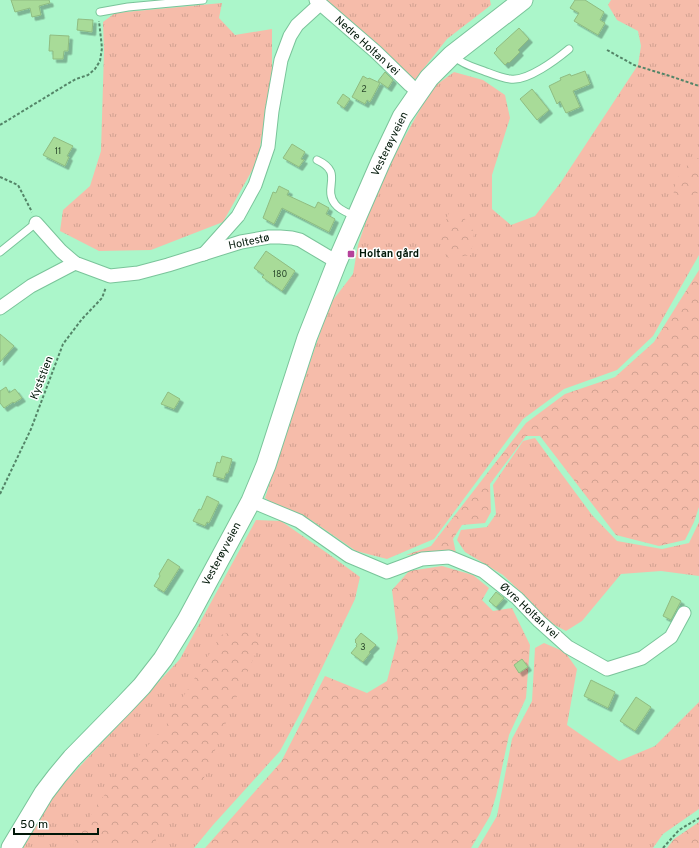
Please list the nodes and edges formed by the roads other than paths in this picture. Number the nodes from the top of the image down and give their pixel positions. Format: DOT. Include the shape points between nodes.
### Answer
graph roads {
  1 [pos="203,0"];
  2 [pos="523,0"];
  3 [pos="318,2"];
  4 [pos="100,12"];
  5 [pos="569,49"];
  6 [pos="452,54"];
  7 [pos="419,93"];
  8 [pos="317,160"];
  9 [pos="357,217"];
  10 [pos="36,223"];
  11 [pos="0,252"];
  12 [pos="204,254"];
  13 [pos="337,262"];
  14 [pos="75,264"];
  15 [pos="0,308"];
  16 [pos="251,501"];
  17 [pos="684,613"];
  18 [pos="11,848"];
  1 -- 4 [label="lane"];
  2 -- 6 [label="main road, Vesterøyveien"];
  3 -- 7 [label="street, Nedre Holtan vei"];
  3 -- 12 [label="street, Holtestø" via="297,25 281,60 268,147 255,185 238,216"];
  5 -- 6 [label="lane" via="547,66 518,79 494,75 456,59"];
  6 -- 7 [label="main road, Vesterøyveien" via="429,78"];
  7 -- 9 [label="main road, Vesterøyveien" via="399,123"];
  8 -- 9 [label="lane" via="332,172 332,198 335,204"];
  9 -- 13 [label="main road, Vesterøyveien"];
  10 -- 11 [label="lane"];
  10 -- 14 [label="street, Holtestø"];
  12 -- 13 [label="street, Holtestø" via="241,242 280,237 300,240"];
  12 -- 14 [label="street, Holtestø" via="138,273 110,276"];
  13 -- 16 [label="main road, Vesterøyveien" via="307,338 266,465"];
  14 -- 15 [label="street" via="31,286"];
  16 -- 17 [label="street, Øvre Holtan vei" via="299,521 349,556 387,572 422,559 449,557 483,571 517,598 568,647 607,668 642,658 671,636"];
  16 -- 18 [label="main road, Vesterøyveien" via="163,659 142,686 56,776"];
}
